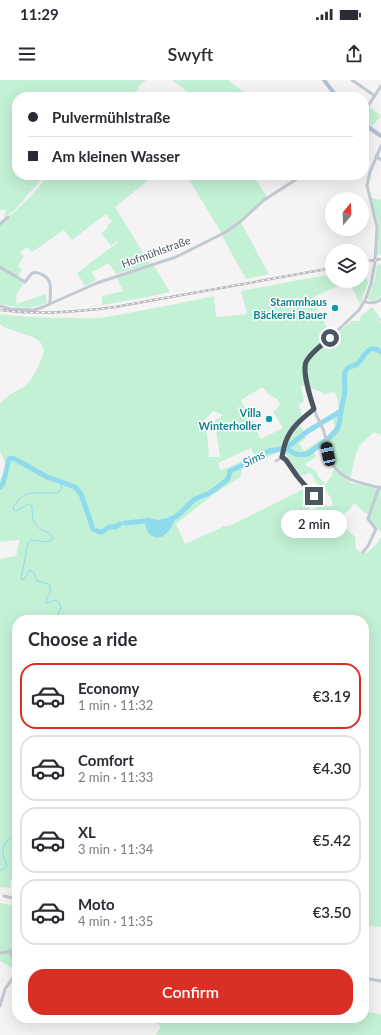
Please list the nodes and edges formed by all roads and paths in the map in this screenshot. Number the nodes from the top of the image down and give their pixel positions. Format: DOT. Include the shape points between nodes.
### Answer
graph roads {
  1 [pos="324,80"];
  2 [pos="352,80"];
  3 [pos="381,86"];
  4 [pos="333,92"];
  5 [pos="375,96"];
  6 [pos="369,105"];
  7 [pos="369,128"];
  8 [pos="381,136"];
  9 [pos="381,146"];
  10 [pos="376,156"];
  11 [pos="381,160"];
  12 [pos="369,176"];
  13 [pos="295,180"];
  14 [pos="368,180"];
  15 [pos="8,217"];
  16 [pos="0,224"];
  17 [pos="0,267"];
  18 [pos="381,299"];
  19 [pos="364,302"];
  20 [pos="50,304"];
  21 [pos="0,306"];
  22 [pos="314,409"];
  23 [pos="282,457"];
  24 [pos="276,461"];
  25 [pos="380,488"];
  26 [pos="314,496"];
  27 [pos="363,552"];
  28 [pos="4,896"];
  29 [pos="12,898"];
  30 [pos="10,952"];
  31 [pos="0,953"];
  32 [pos="12,956"];
  33 [pos="12,978"];
  34 [pos="369,979"];
  35 [pos="381,980"];
  36 [pos="0,1006"];
  1 -- 4 [label="main road"];
  2 -- 5 [label="street"];
  3 -- 5 [label="street"];
  5 -- 6 [label="street"];
  7 -- 8 [label="main road"];
  9 -- 10 [label="street"];
  10 -- 11 [label="street"];
  10 -- 12 [label="street"];
  13 -- 20 [label="street, Hofmühlstraße" via="264,200 226,232 205,243 176,257 97,283"];
  14 -- 19 [label="street" via="367,185 377,227 371,284"];
  15 -- 16 [label="street"];
  17 -- 20 [label="street" via="25,282 32,273 41,274 50,283"];
  18 -- 19 [label="street" via="374,303"];
  19 -- 22 [label="street" via="356,314 317,349 305,364"];
  20 -- 21 [label="street, Hofmühlstraße" via="30,310"];
  22 -- 23 [label="street" via="292,429"];
  22 -- 25 [label="street" via="332,463 345,478"];
  23 -- 24 [label="street"];
  23 -- 26 [label="street"];
  25 -- 27 [label="street" via="368,519 376,529"];
  28 -- 29 [label="street"];
  30 -- 31 [label="street"];
  30 -- 32 [label="street"];
  33 -- 36 [label="street" via="3,988"];
  34 -- 35 [label="street"];
}
